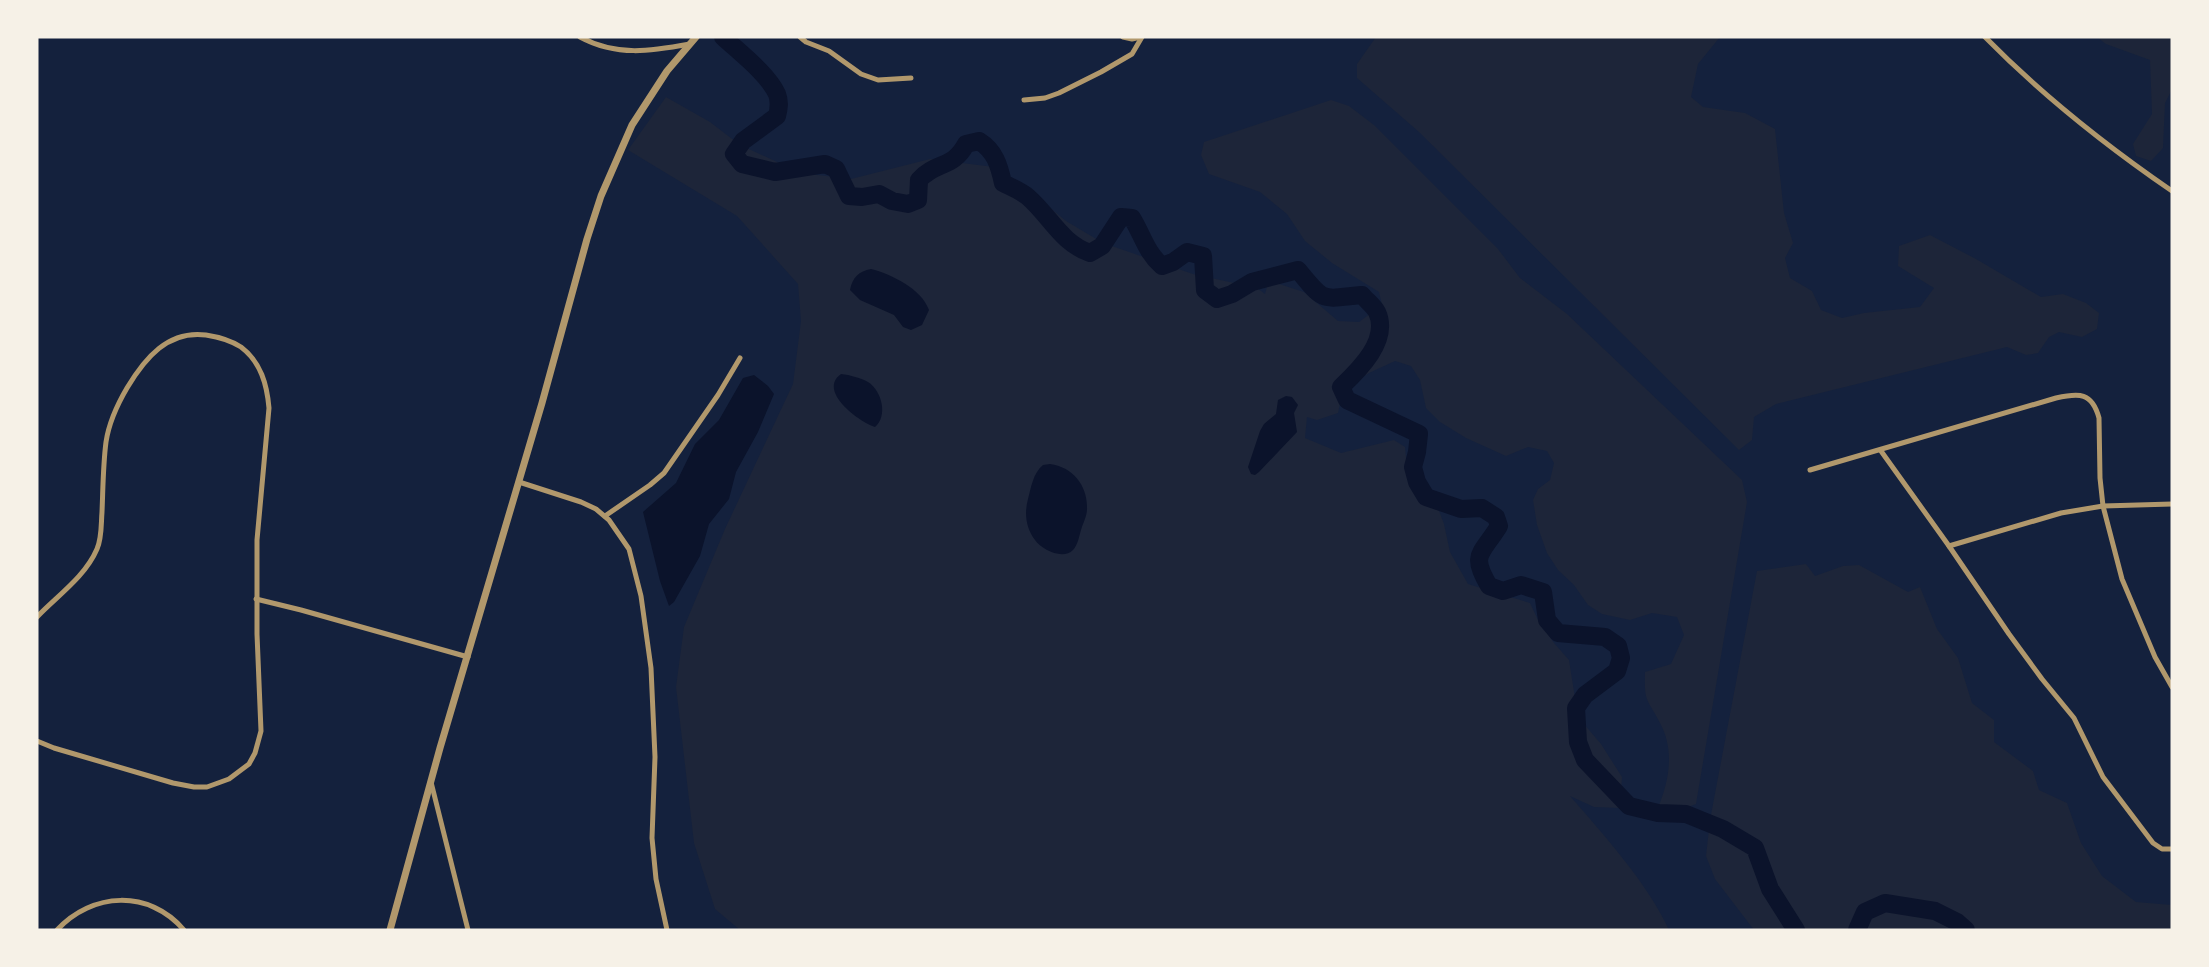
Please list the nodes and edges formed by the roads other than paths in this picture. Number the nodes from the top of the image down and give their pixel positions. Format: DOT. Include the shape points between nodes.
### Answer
graph roads {
  1 [pos="580,37"];
  2 [pos="696,37"];
  3 [pos="800,37"];
  4 [pos="1123,37"];
  5 [pos="1142,37"];
  6 [pos="1985,37"];
  7 [pos="690,44"];
  8 [pos="911,78"];
  9 [pos="1024,100"];
  10 [pos="2172,191"];
  11 [pos="740,358"];
  12 [pos="1881,451"];
  13 [pos="1810,470"];
  14 [pos="519,482"];
  15 [pos="2172,504"];
  16 [pos="2103,506"];
  17 [pos="605,516"];
  18 [pos="1949,546"];
  19 [pos="256,599"];
  20 [pos="37,617"];
  21 [pos="468,657"];
  22 [pos="2172,687"];
  23 [pos="37,741"];
  24 [pos="431,782"];
  25 [pos="2172,849"];
  26 [pos="57,930"];
  27 [pos="184,930"];
  28 [pos="390,930"];
  29 [pos="468,930"];
  30 [pos="667,930"];
  1 -- 7 [label="street" via="624,50"];
  2 -- 7 [label="street"];
  3 -- 8 [label="street" via="861,74 878,80"];
  4 -- 5 [label="street"];
  5 -- 9 [label="street" via="1132,54 1101,72 1059,93"];
  6 -- 10 [label="street" via="2065,112"];
  7 -- 14 [label="street" via="648,98 613,167 587,239"];
  11 -- 17 [label="street" via="664,473"];
  12 -- 13 [label="street"];
  12 -- 16 [label="street" via="2073,394 2088,398 2099,418"];
  12 -- 18 [label="street"];
  14 -- 17 [label="street" via="581,502"];
  14 -- 21 [label="street"];
  15 -- 16 [label="street"];
  16 -- 18 [label="street" via="2061,513"];
  16 -- 22 [label="street" via="2122,579"];
  17 -- 30 [label="street" via="629,549 646,630 653,707 654,861"];
  18 -- 25 [label="street" via="2074,718 2103,777 2153,843"];
  19 -- 20 [label="street" via="268,391 262,373 245,350 219,337 190,335 177,337 150,355 118,404 106,443 97,550"];
  19 -- 21 [label="street"];
  19 -- 23 [label="street" via="261,731 249,764 229,779 207,787 183,785"];
  21 -- 24 [label="street"];
  24 -- 28 [label="street"];
  24 -- 29 [label="street"];
  26 -- 27 [label="street" via="81,909 101,902 132,901 159,909"];
}
